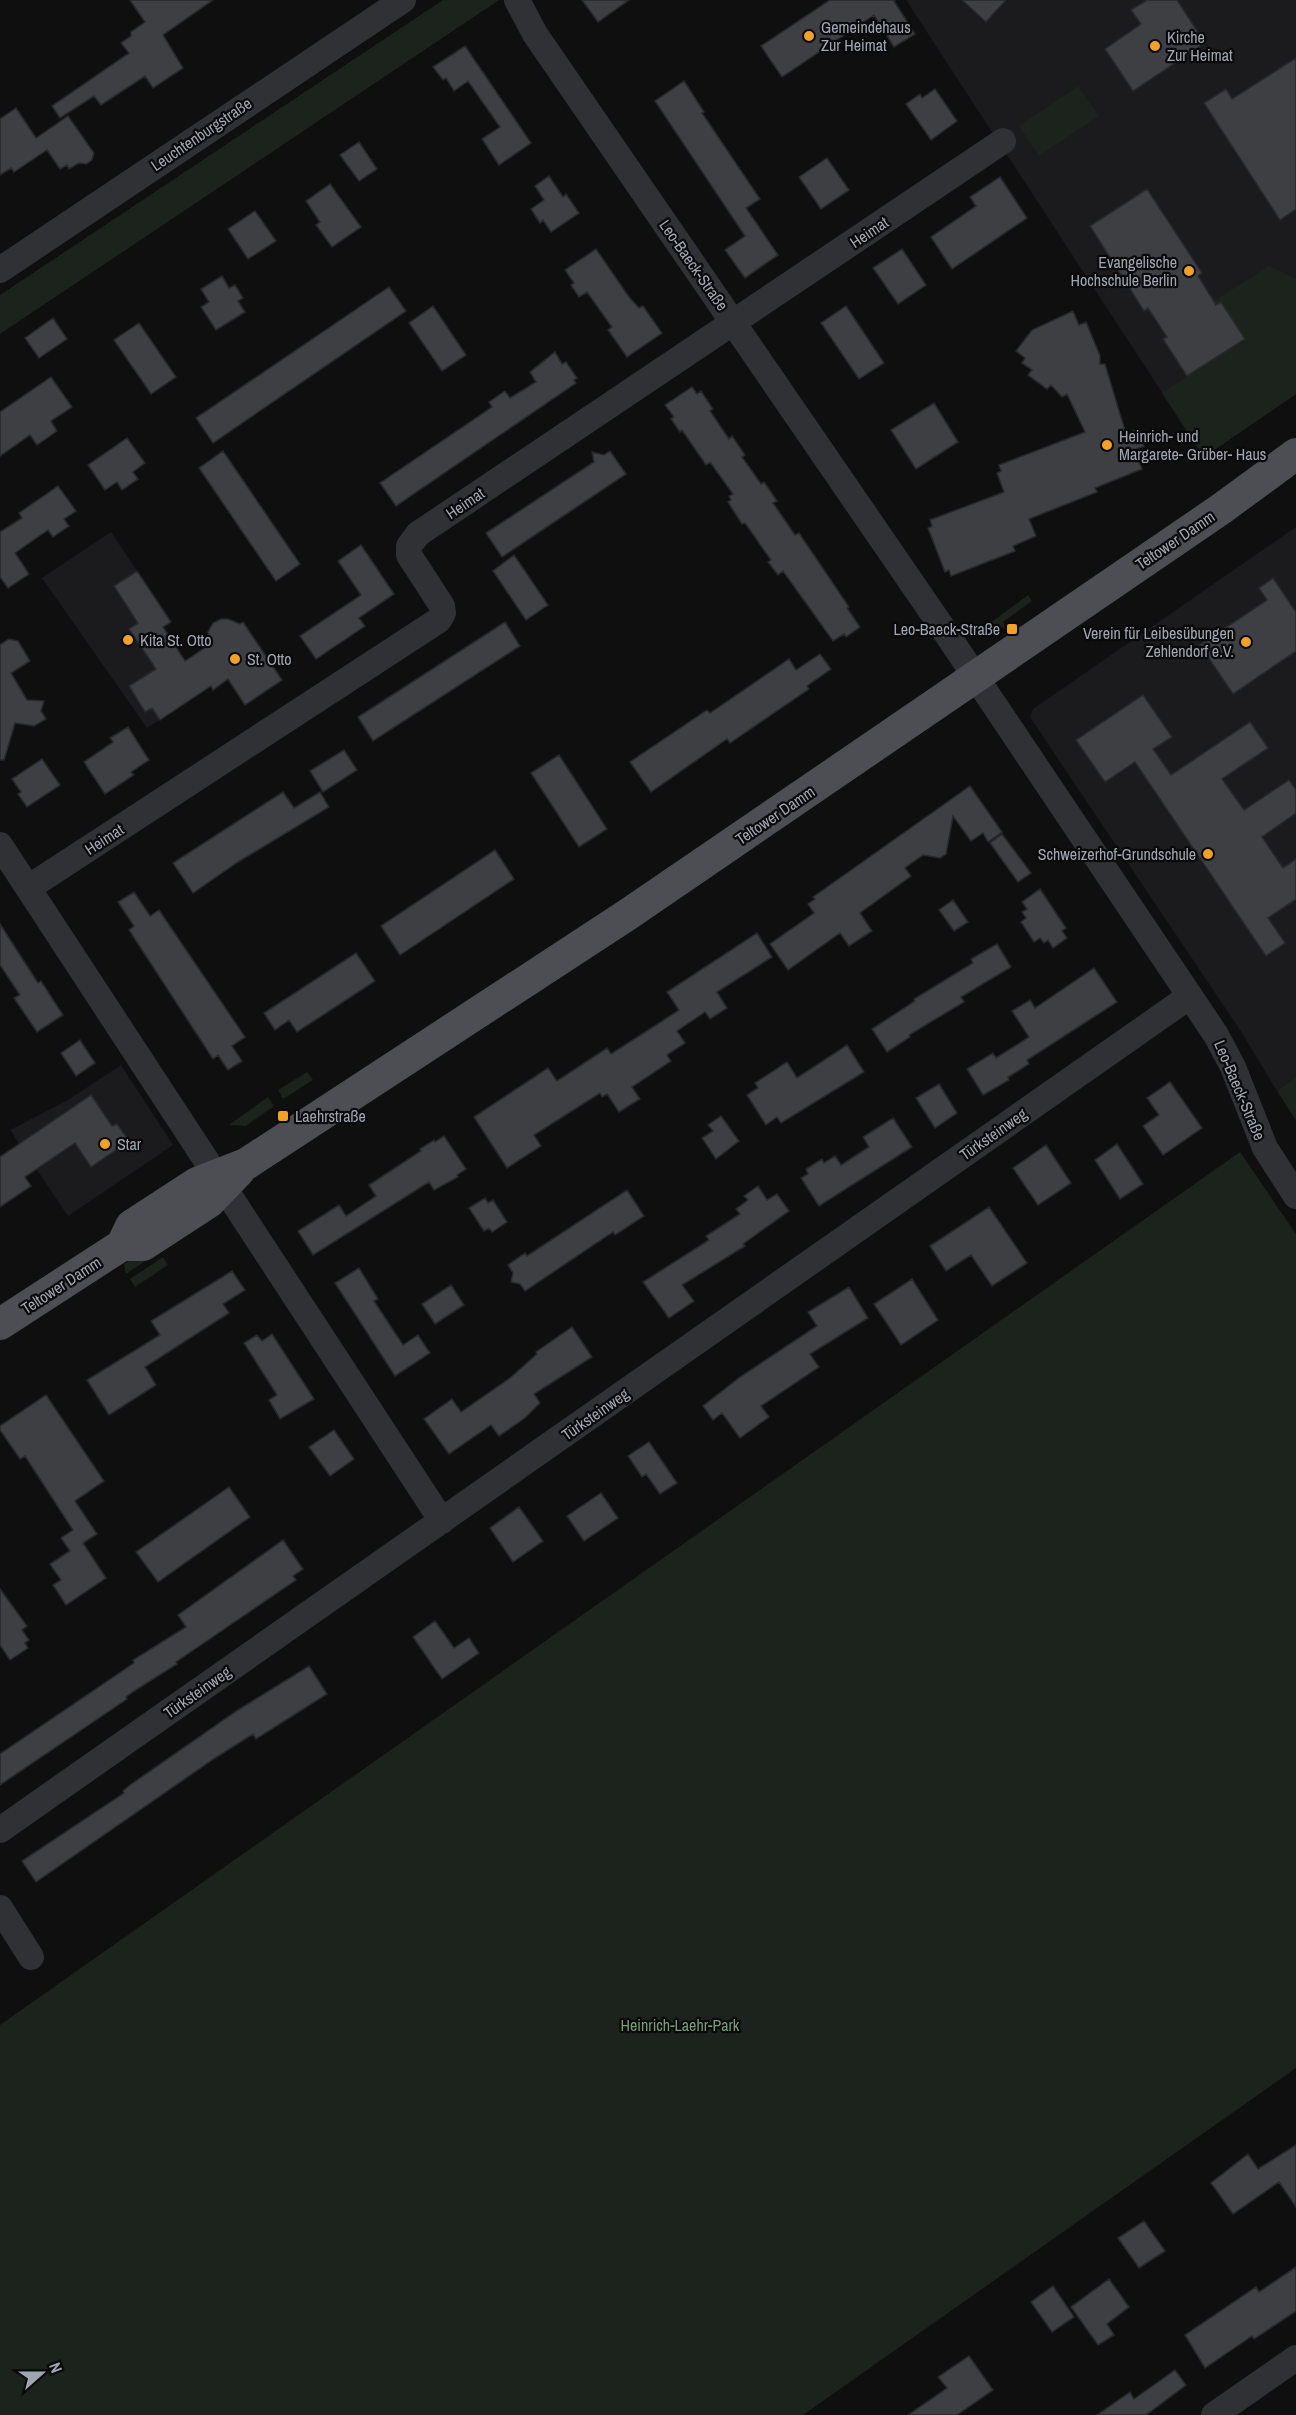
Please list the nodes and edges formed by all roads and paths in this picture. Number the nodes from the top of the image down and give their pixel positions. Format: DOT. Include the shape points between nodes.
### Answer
graph roads {
  1 [pos="402,0"];
  2 [pos="517,0"];
  3 [pos="1003,141"];
  4 [pos="0,270"];
  5 [pos="734,322"];
  6 [pos="1296,454"];
  7 [pos="975,678"];
  8 [pos="2,854"];
  9 [pos="28,888"];
  10 [pos="1190,996"];
  11 [pos="220,1181"];
  12 [pos="1296,1196"];
  13 [pos="0,1324"];
  14 [pos="442,1521"];
  15 [pos="0,1830"];
  16 [pos="0,1908"];
  17 [pos="32,1957"];
  18 [pos="1296,2358"];
  19 [pos="1214,2415"];
  1 -- 4 [label="street, Leuchtenburgstraße"];
  2 -- 5 [label="street, Leo-Baeck-Straße" via="535,34"];
  3 -- 5 [label="street, Heimat"];
  5 -- 7 [label="street, Leo-Baeck-Straße"];
  5 -- 9 [label="street, Heimat" via="413,539 410,559 443,609 436,622"];
  6 -- 7 [label="main road, Teltower Damm"];
  7 -- 10 [label="street, Leo-Baeck-Straße"];
  7 -- 11 [label="main road, Teltower Damm" via="619,921"];
  8 -- 9 [label="street"];
  9 -- 11 [label="street"];
  10 -- 12 [label="street, Leo-Baeck-Straße" via="1225,1050 1257,1131"];
  10 -- 14 [label="street, Türksteinweg"];
  11 -- 13 [label="main road, Teltower Damm" via="209,1202 143,1245 122,1245"];
  11 -- 14 [label="street"];
  14 -- 15 [label="street, Türksteinweg"];
  16 -- 17 [label="street"];
  18 -- 19 [label="street"];
}
